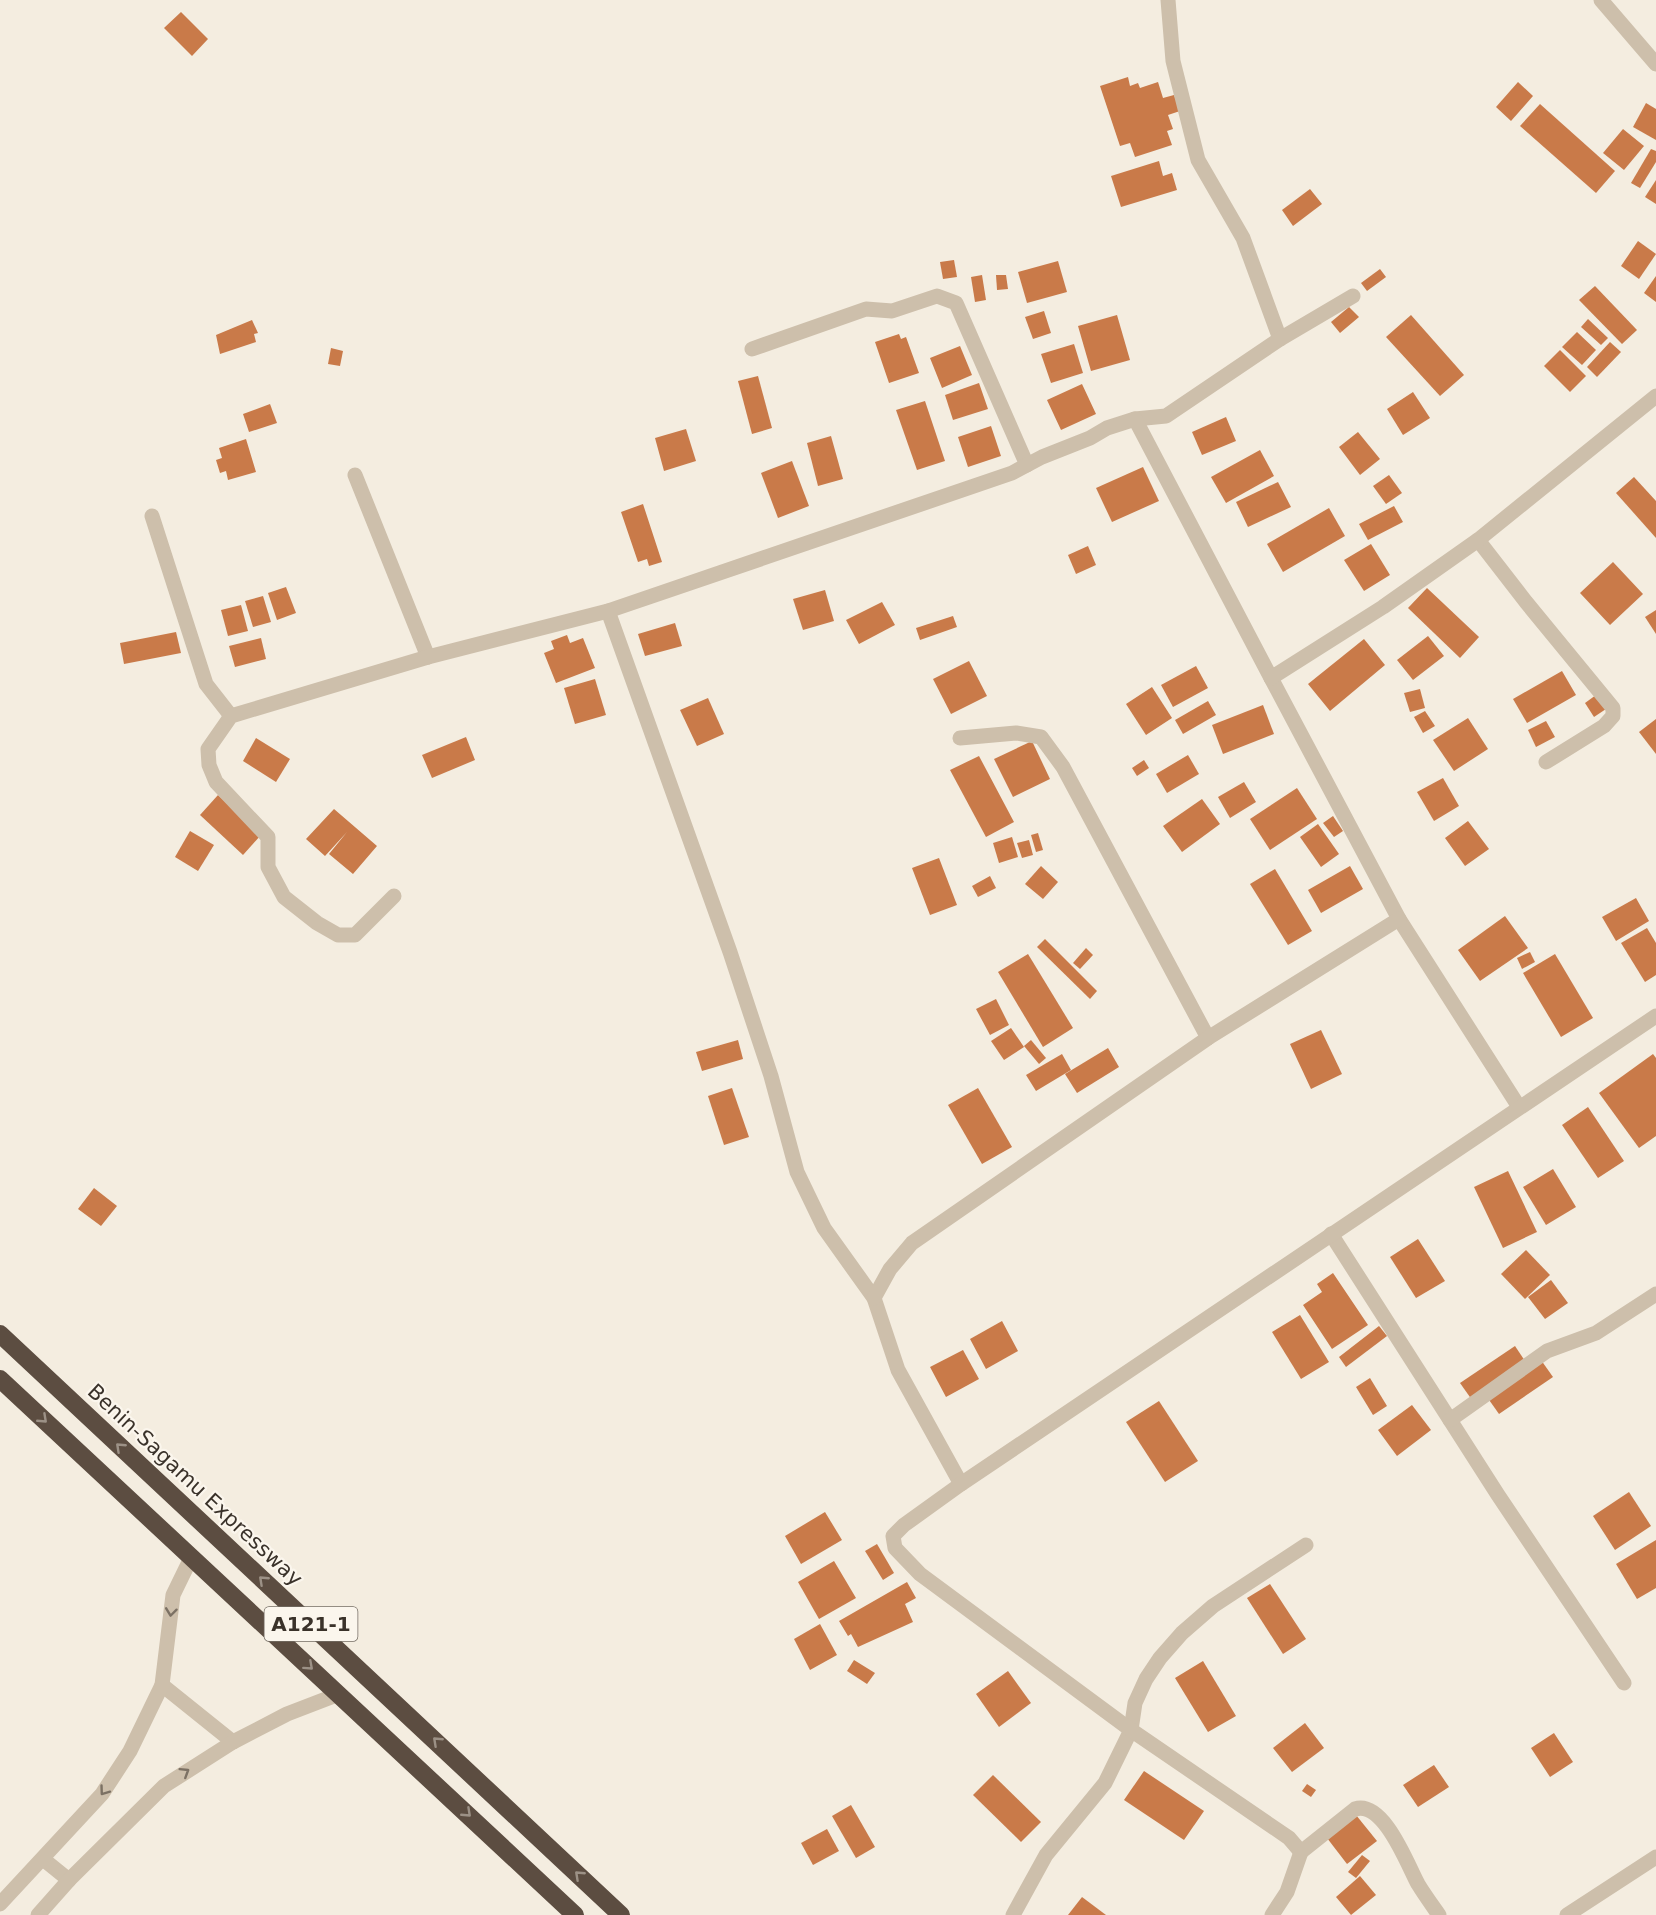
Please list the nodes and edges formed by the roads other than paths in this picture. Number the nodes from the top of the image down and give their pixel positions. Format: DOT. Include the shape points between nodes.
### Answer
graph roads {
  1 [pos="1168,0"];
  2 [pos="1601,0"];
  3 [pos="1656,64"];
  4 [pos="1353,296"];
  5 [pos="1280,339"];
  6 [pos="752,349"];
  7 [pos="1656,396"];
  8 [pos="1135,419"];
  9 [pos="1027,465"];
  10 [pos="355,474"];
  11 [pos="152,516"];
  12 [pos="1478,540"];
  13 [pos="608,611"];
  14 [pos="428,657"];
  15 [pos="1271,678"];
  16 [pos="231,716"];
  17 [pos="960,738"];
  18 [pos="1546,762"];
  19 [pos="394,896"];
  20 [pos="1399,919"];
  21 [pos="1656,1016"];
  22 [pos="1208,1038"];
  23 [pos="1519,1107"];
  24 [pos="1331,1234"];
  25 [pos="1656,1294"];
  26 [pos="874,1298"];
  27 [pos="0,1334"];
  28 [pos="0,1379"];
  29 [pos="1450,1420"];
  30 [pos="961,1484"];
  31 [pos="1305,1545"];
  32 [pos="191,1558"];
  33 [pos="1624,1683"];
  34 [pos="162,1685"];
  35 [pos="339,1694"];
  36 [pos="1131,1730"];
  37 [pos="233,1742"];
  38 [pos="1300,1852"];
  39 [pos="1656,1857"];
  40 [pos="43,1859"];
  41 [pos="69,1880"];
  42 [pos="0,1904"];
  43 [pos="38,1915"];
  44 [pos="575,1915"];
  45 [pos="621,1915"];
  46 [pos="1013,1915"];
  47 [pos="1272,1915"];
  48 [pos="1439,1915"];
  49 [pos="1567,1915"];
  1 -- 5 [label="street" via="1173,61 1198,160 1244,238"];
  2 -- 3 [label="street"];
  4 -- 5 [label="street"];
  5 -- 8 [label="street" via="1166,416"];
  6 -- 9 [label="street" via="866,309 892,311 937,296 956,303"];
  7 -- 12 [label="street"];
  8 -- 9 [label="street"];
  8 -- 15 [label="street"];
  9 -- 13 [label="street"];
  10 -- 14 [label="street"];
  11 -- 16 [label="street" via="206,684"];
  12 -- 15 [label="street" via="1383,608"];
  12 -- 18 [label="street" via="1613,708 1613,716 1604,726"];
  13 -- 14 [label="street"];
  13 -- 26 [label="street" via="730,952 771,1076 797,1172 824,1228"];
  14 -- 16 [label="street"];
  15 -- 20 [label="street"];
  16 -- 19 [label="street" via="208,749 208,765 216,782 268,837 268,867 284,897 338,935 355,935"];
  17 -- 22 [label="street" via="1016,732 1041,737 1063,767"];
  20 -- 22 [label="street"];
  20 -- 23 [label="street"];
  21 -- 23 [label="street"];
  22 -- 26 [label="street" via="912,1243 890,1269"];
  23 -- 24 [label="street"];
  24 -- 29 [label="street"];
  24 -- 30 [label="street"];
  25 -- 29 [label="street" via="1596,1333 1546,1351"];
  26 -- 30 [label="street" via="898,1370"];
  45 -- 27 [label="highway, Benin-Sagamu Expressway / A121-1, one-way"];
  28 -- 32 [label="highway, A121-1, one-way"];
  29 -- 33 [label="street"];
  30 -- 36 [label="street" via="904,1525 893,1536 895,1548 920,1574"];
  31 -- 36 [label="street" via="1213,1606 1182,1633 1146,1679 1135,1703"];
  32 -- 34 [label="street, one-way" via="173,1595"];
  32 -- 35 [label="highway, A121-1, one-way"];
  34 -- 37 [label="street"];
  34 -- 40 [label="street, one-way" via="130,1751 102,1794"];
  35 -- 37 [label="street" via="287,1714"];
  35 -- 44 [label="highway, A121-1, one-way"];
  36 -- 38 [label="street" via="1289,1838"];
  36 -- 46 [label="street" via="1105,1783 1046,1856"];
  41 -- 37 [label="street, one-way" via="164,1786"];
  38 -- 47 [label="street" via="1287,1892"];
  38 -- 48 [label="street" via="1355,1809 1372,1812 1399,1843"];
  39 -- 49 [label="street"];
  40 -- 41 [label="street"];
  40 -- 42 [label="street"];
  41 -- 43 [label="street"];
}
